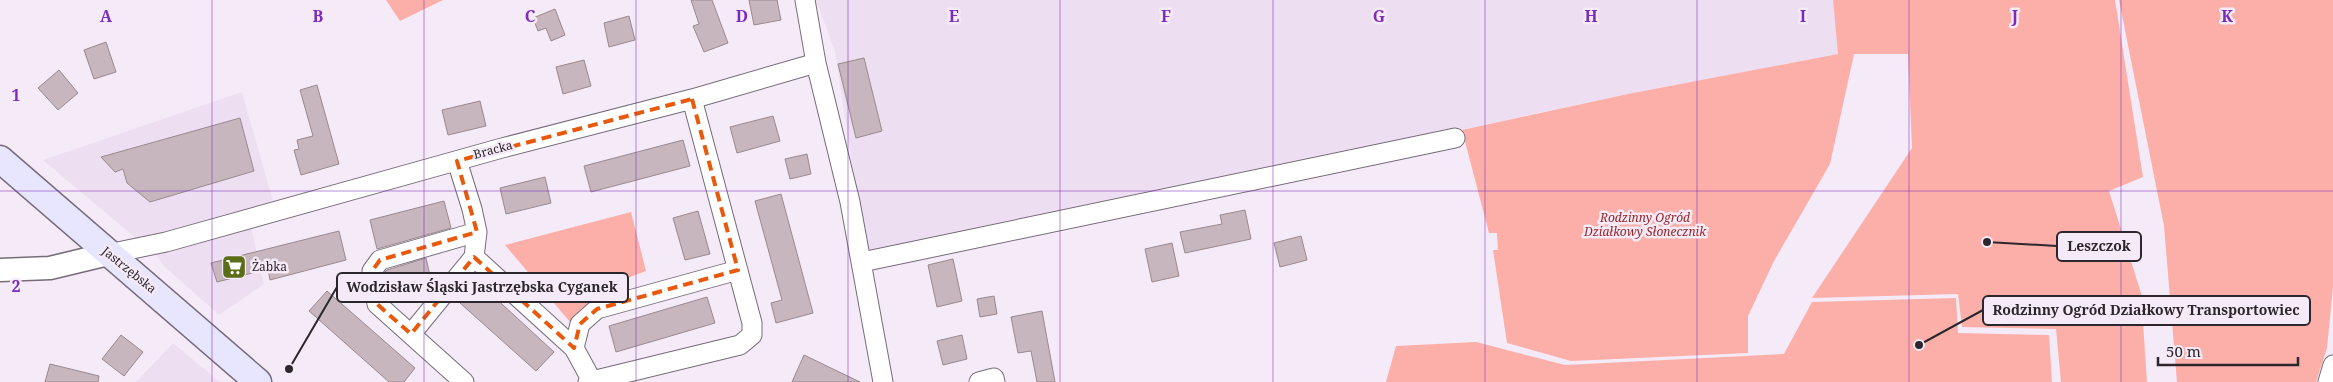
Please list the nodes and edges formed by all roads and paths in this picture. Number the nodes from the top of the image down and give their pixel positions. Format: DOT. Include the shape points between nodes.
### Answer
graph roads {
  1 [pos="805,0"];
  2 [pos="816,63"];
  3 [pos="692,99"];
  4 [pos="1455,138"];
  5 [pos="0,159"];
  6 [pos="456,161"];
  7 [pos="477,232"];
  8 [pos="108,254"];
  9 [pos="474,257"];
  10 [pos="862,262"];
  11 [pos="0,270"];
  12 [pos="738,270"];
  13 [pos="411,334"];
  14 [pos="574,348"];
  15 [pos="2333,365"];
  16 [pos="590,381"];
  17 [pos="258,382"];
  18 [pos="464,382"];
  19 [pos="883,382"];
  20 [pos="979,382"];
  21 [pos="995,382"];
  22 [pos="2328,382"];
  1 -- 2 [label="street"];
  2 -- 3 [label="street, Bracka"];
  2 -- 10 [label="street"];
  3 -- 6 [label="street, Bracka"];
  3 -- 12 [label="street"];
  4 -- 10 [label="street"];
  5 -- 8 [label="main road, Jastrzębska"];
  6 -- 7 [label="street"];
  6 -- 8 [label="street, Bracka" via="166,242"];
  7 -- 9 [label="street"];
  7 -- 13 [label="street" via="380,260 372,271 378,304"];
  8 -- 11 [label="street" via="50,268"];
  8 -- 17 [label="main road, Jastrzębska"];
  9 -- 13 [label="street"];
  9 -- 14 [label="street"];
  10 -- 19 [label="street"];
  12 -- 14 [label="street" via="597,309 580,324"];
  12 -- 16 [label="street" via="752,323 752,335 740,345"];
  13 -- 18 [label="street"];
  14 -- 16 [label="street"];
  15 -- 22 [label="street"];
  20 -- 21 [label="street" via="994,378"];
}
